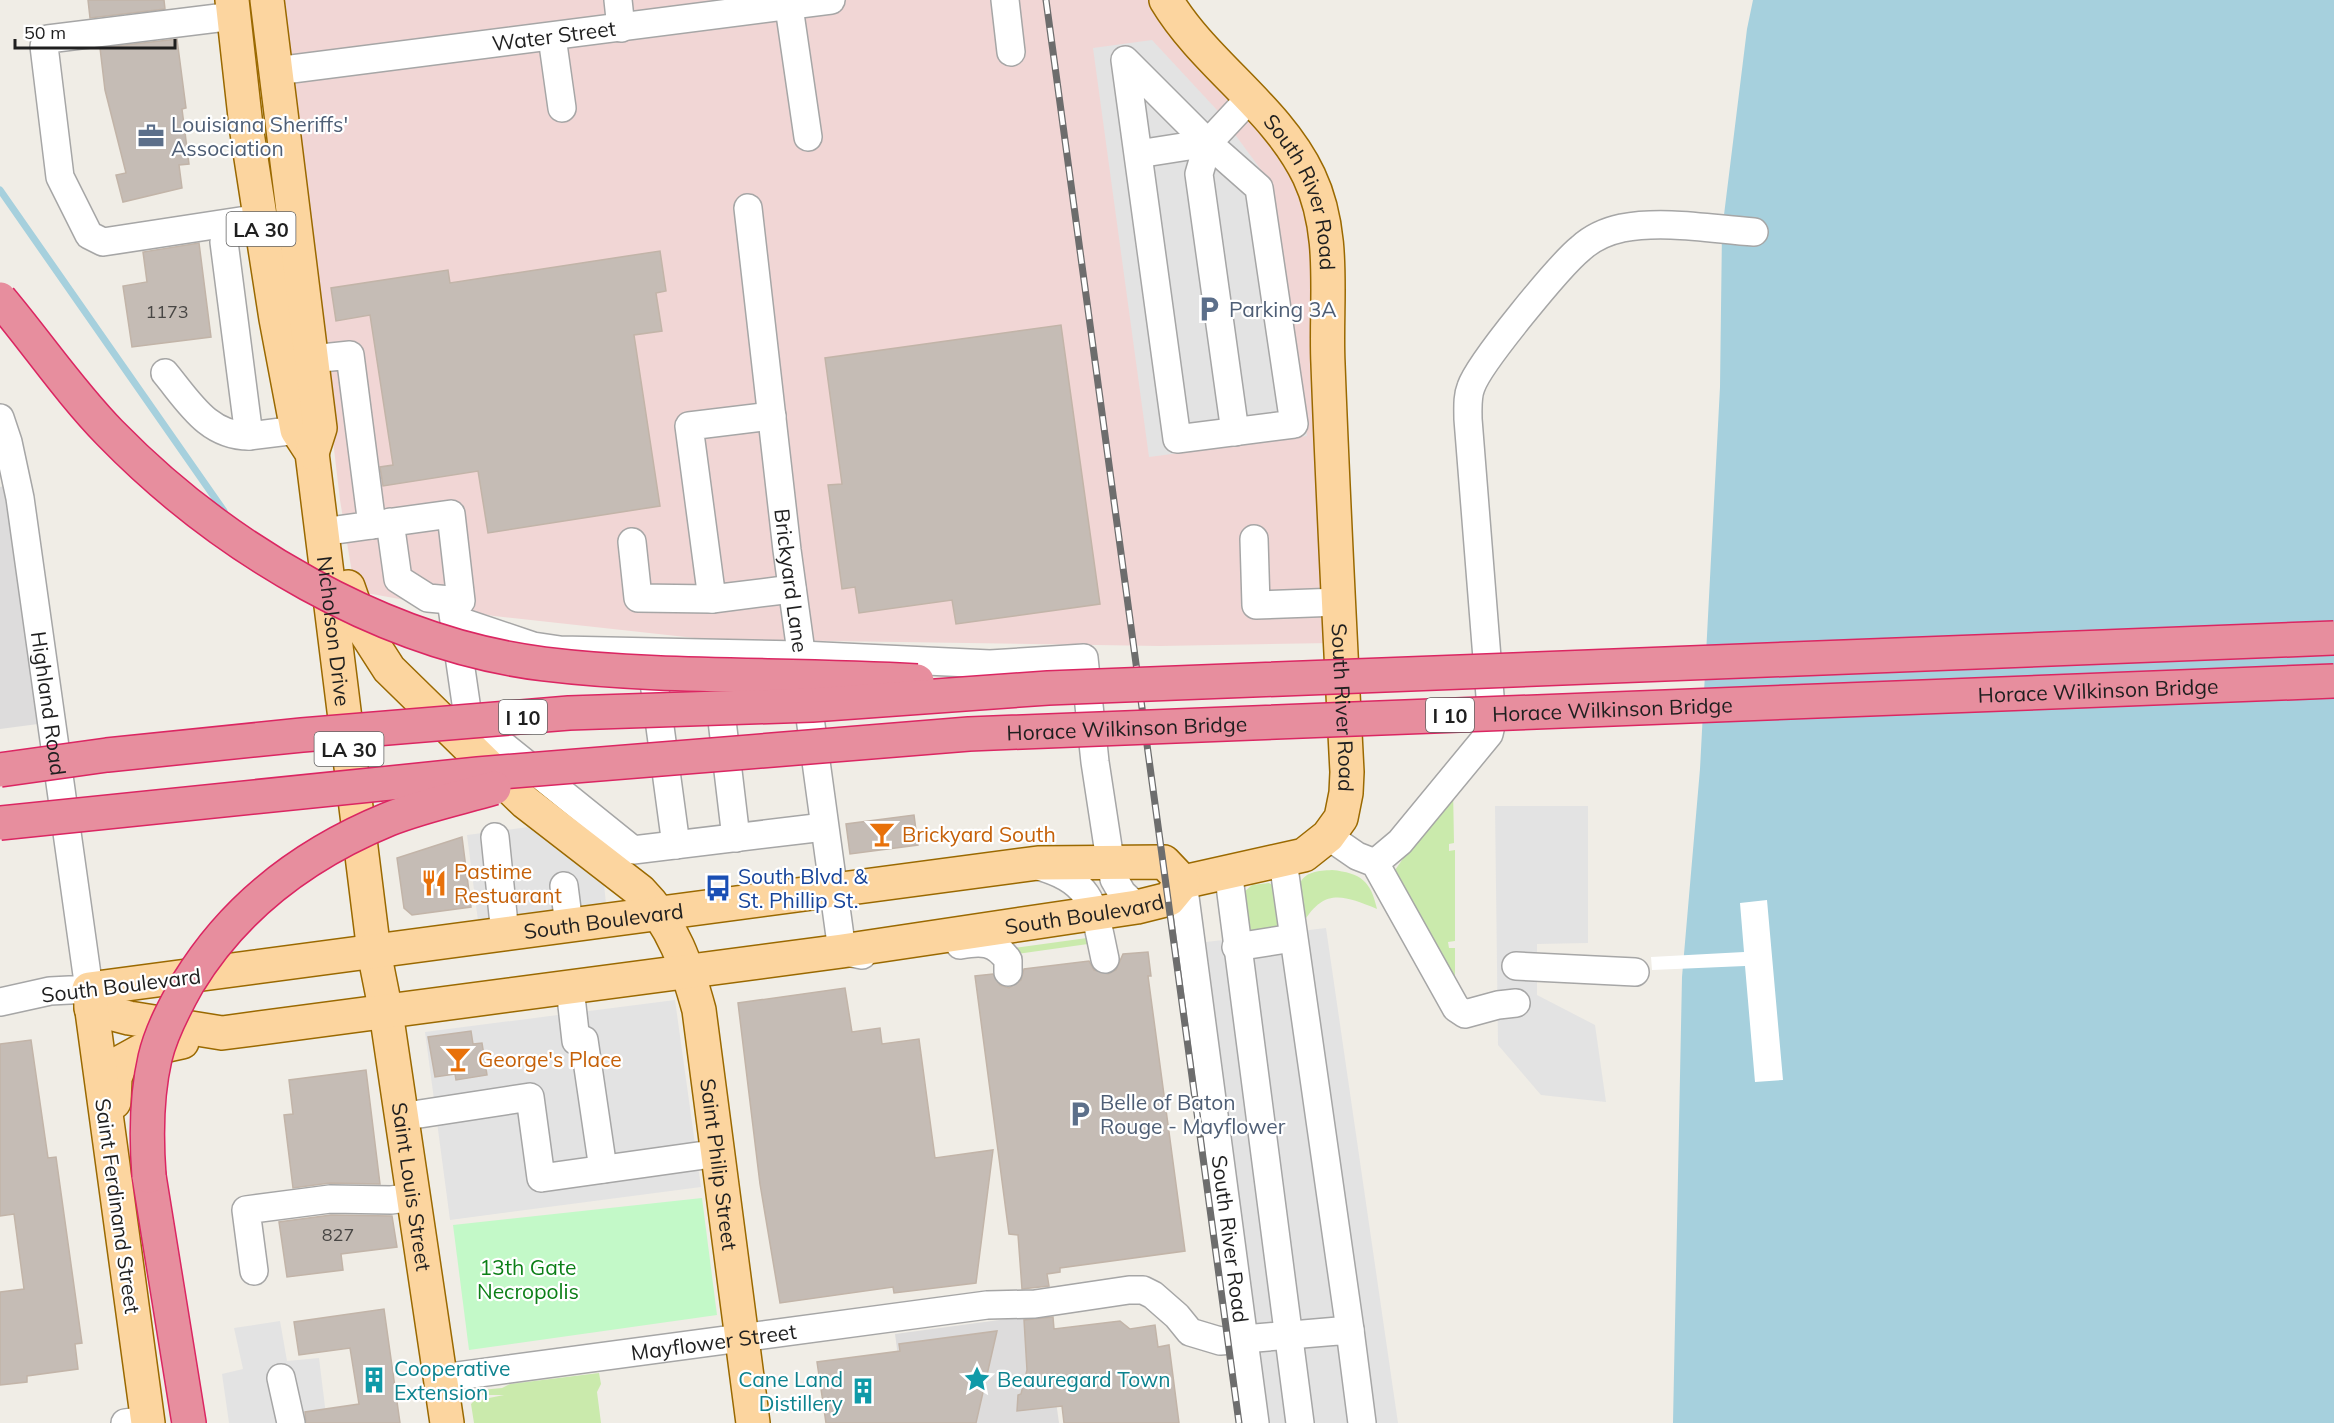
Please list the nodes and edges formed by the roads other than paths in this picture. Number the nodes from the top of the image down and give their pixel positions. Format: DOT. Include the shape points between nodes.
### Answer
graph roads {
  1 [pos="267,0"];
  2 [pos="618,0"];
  3 [pos="831,0"];
  4 [pos="1005,0"];
  5 [pos="1167,0"];
  6 [pos="789,3"];
  7 [pos="233,8"];
  8 [pos="621,28"];
  9 [pos="552,37"];
  10 [pos="1011,52"];
  11 [pos="276,71"];
  12 [pos="1250,98"];
  13 [pos="562,108"];
  14 [pos="808,137"];
  15 [pos="1208,143"];
  16 [pos="1138,154"];
  17 [pos="748,208"];
  18 [pos="260,218"];
  19 [pos="1754,232"];
  20 [pos="224,242"];
  21 [pos="268,272"];
  22 [pos="229,278"];
  23 [pos="0,299"];
  24 [pos="312,359"];
  25 [pos="165,373"];
  26 [pos="772,416"];
  27 [pos="0,418"];
  28 [pos="1235,432"];
  29 [pos="249,436"];
  30 [pos="304,442"];
  31 [pos="7,469"];
  32 [pos="381,524"];
  33 [pos="323,539"];
  34 [pos="1254,539"];
  35 [pos="632,542"];
  36 [pos="792,589"];
  37 [pos="712,599"];
  38 [pos="1339,602"];
  39 [pos="454,610"];
  40 [pos="2334,638"];
  41 [pos="650,651"];
  42 [pos="714,653"];
  43 [pos="801,655"];
  44 [pos="2334,681"];
  45 [pos="1048,688"];
  46 [pos="567,767"];
  47 [pos="0,770"];
  48 [pos="0,823"];
  49 [pos="824,827"];
  50 [pos="1328,836"];
  51 [pos="495,837"];
  52 [pos="736,838"];
  53 [pos="676,845"];
  54 [pos="1110,860"];
  55 [pos="1283,861"];
  56 [pos="1375,863"];
  57 [pos="1031,864"];
  58 [pos="1228,870"];
  59 [pos="1183,882"];
  60 [pos="564,885"];
  61 [pos="833,890"];
  62 [pos="1137,907"];
  63 [pos="1095,911"];
  64 [pos="659,914"];
  65 [pos="569,926"];
  66 [pos="505,934"];
  67 [pos="1293,938"];
  68 [pos="1236,947"];
  69 [pos="842,951"];
  70 [pos="374,952"];
  71 [pos="1105,958"];
  72 [pos="1516,966"];
  73 [pos="688,972"];
  74 [pos="1008,972"];
  75 [pos="1635,972"];
  76 [pos="570,988"];
  77 [pos="90,998"];
  78 [pos="0,1003"];
  79 [pos="1516,1003"];
  80 [pos="386,1012"];
  81 [pos="222,1034"];
  82 [pos="106,1115"];
  83 [pos="400,1117"];
  84 [pos="719,1153"];
  85 [pos="603,1169"];
  86 [pos="414,1197"];
  87 [pos="254,1271"];
  88 [pos="1350,1329"];
  89 [pos="1288,1336"];
  90 [pos="742,1339"];
  91 [pos="1244,1340"];
  92 [pos="281,1378"];
  93 [pos="442,1378"];
  94 [pos="140,1422"];
  95 [pos="189,1423"];
  96 [pos="291,1423"];
  97 [pos="447,1423"];
  98 [pos="753,1423"];
  99 [pos="1255,1423"];
  100 [pos="1300,1423"];
  101 [pos="1362,1423"];
  1 -- 11 [label="main road, Nicholson Drive / LA 30"];
  2 -- 8 [label="street"];
  3 -- 6 [label="street, Water Street"];
  4 -- 10 [label="street"];
  5 -- 12 [label="main road, South River Road" via="1206,52"];
  6 -- 8 [label="street, Water Street"];
  6 -- 14 [label="street"];
  7 -- 18 [label="main road, Nicholson Drive / LA 30"];
  7 -- 18 [label="street" via="48,39 44,46 60,177 89,236 104,242"];
  8 -- 9 [label="street, Water Street"];
  9 -- 11 [label="street, Water Street"];
  9 -- 13 [label="street"];
  11 -- 24 [label="main road, Nicholson Drive / LA 30"];
  12 -- 15 [label="street"];
  12 -- 38 [label="main road, South River Road" via="1301,160 1317,195 1326,235"];
  15 -- 16 [label="street"];
  15 -- 16 [label="street" via="1125,60"];
  15 -- 28 [label="street" via="1199,174"];
  15 -- 28 [label="street" via="1259,188 1294,424"];
  16 -- 28 [label="street" via="1177,439"];
  17 -- 26 [label="street, Brickyard Lane"];
  18 -- 21 [label="main road, Nicholson Drive / LA 30"];
  19 -- 56 [label="street" via="1652,226 1604,234 1582,247 1561,268 1471,386 1468,419 1490,734 1400,842"];
  20 -- 22 [label="street"];
  21 -- 22 [label="street"];
  21 -- 30 [label="main road, Nicholson Drive / LA 30"];
  22 -- 29 [label="street"];
  23 -- 45 [label="highway, bridge" via="108,431 181,498 311,584 420,633 506,657 568,666"];
  24 -- 30 [label="main road, Nicholson Drive / LA 30" via="320,428"];
  24 -- 32 [label="street" via="350,355"];
  25 -- 29 [label="street" via="209,424 229,434"];
  26 -- 36 [label="street, Brickyard Lane"];
  26 -- 37 [label="street" via="689,426"];
  27 -- 31 [label="street, Highland Road"];
  29 -- 30 [label="street"];
  30 -- 33 [label="main road, Nicholson Drive / LA 30"];
  31 -- 77 [label="street, Highland Road"];
  32 -- 33 [label="street"];
  32 -- 39 [label="street" via="398,579"];
  32 -- 39 [label="street" via="451,514 461,601"];
  33 -- 64 [label="main road, Saint Philip Street" via="341,561 362,627 389,669 525,802 634,886"];
  33 -- 70 [label="main road, Nicholson Drive / LA 30"];
  34 -- 38 [label="street" via="1256,605"];
  35 -- 37 [label="street" via="638,598"];
  36 -- 37 [label="street"];
  36 -- 43 [label="street, Brickyard Lane"];
  38 -- 50 [label="main road, South River Road" via="1346,793 1341,818"];
  39 -- 41 [label="street" via="533,646"];
  39 -- 53 [label="street" via="468,717 633,850"];
  40 -- 45 [label="highway, Horace Wilkinson Bridge / I 10, bridge"];
  41 -- 42 [label="street"];
  41 -- 53 [label="street"];
  42 -- 43 [label="street"];
  42 -- 52 [label="street"];
  43 -- 49 [label="street, Brickyard Lane"];
  43 -- 54 [label="street" via="990,664 1084,658"];
  44 -- 46 [label="highway, Horace Wilkinson Bridge / I 10, bridge" via="969,734"];
  45 -- 47 [label="highway, I 10, bridge" via="812,705 569,713 302,735"];
  46 -- 48 [label="highway, I 10, bridge"];
  46 -- 95 [label="highway, bridge" via="417,810 365,830 296,868 238,915 178,1001 156,1055 147,1121 149,1176"];
  49 -- 52 [label="street"];
  49 -- 61 [label="street, Brickyard Lane"];
  50 -- 55 [label="main road, South River Road" via="1304,855"];
  50 -- 56 [label="street"];
  51 -- 66 [label="street"];
  52 -- 53 [label="street"];
  54 -- 57 [label="main road, South Boulevard"];
  54 -- 59 [label="main road, South Boulevard" via="1164,862"];
  54 -- 62 [label="street" via="1122,893"];
  55 -- 58 [label="main road, South River Road"];
  55 -- 67 [label="street"];
  56 -- 79 [label="street" via="1456,1008 1465,1014"];
  57 -- 61 [label="main road, South Boulevard"];
  57 -- 63 [label="street" via="1069,876 1088,895"];
  58 -- 59 [label="main road, South River Road"];
  58 -- 68 [label="street"];
  59 -- 62 [label="main road, South Boulevard" via="1169,899"];
  59 -- 91 [label="street, South River Road"];
  60 -- 65 [label="street"];
  61 -- 64 [label="main road, South Boulevard"];
  61 -- 69 [label="street, Brickyard Lane"];
  62 -- 63 [label="main road, South Boulevard"];
  63 -- 69 [label="main road, South Boulevard"];
  63 -- 71 [label="street"];
  64 -- 65 [label="main road, South Boulevard"];
  64 -- 73 [label="main road, Saint Philip Street" via="673,934"];
  65 -- 66 [label="main road, South Boulevard"];
  66 -- 70 [label="main road, South Boulevard"];
  67 -- 68 [label="street"];
  67 -- 88 [label="street"];
  68 -- 89 [label="street"];
  69 -- 73 [label="main road, South Boulevard"];
  69 -- 74 [label="street" via="873,956 987,942 1008,960"];
  70 -- 77 [label="main road, South Boulevard"];
  70 -- 80 [label="main road, Saint Louis Street"];
  72 -- 75 [label="street"];
  73 -- 76 [label="main road, South Boulevard"];
  73 -- 84 [label="main road, Saint Philip Street" via="699,1010"];
  76 -- 80 [label="main road, South Boulevard"];
  76 -- 85 [label="street" via="576,1041 584,1040"];
  77 -- 78 [label="street, South Boulevard"];
  77 -- 81 [label="main road, South Boulevard" via="129,1018"];
  77 -- 82 [label="main road, Saint Ferdinand Street"];
  80 -- 81 [label="main road, South Boulevard"];
  80 -- 83 [label="main road, Saint Louis Street"];
  81 -- 82 [label="main road" via="141,1051 121,1062 115,1078 116,1099"];
  82 -- 94 [label="main road, Saint Ferdinand Street"];
  83 -- 85 [label="street" via="530,1097 541,1178"];
  83 -- 86 [label="main road, Saint Louis Street"];
  84 -- 85 [label="street"];
  84 -- 90 [label="main road, Saint Philip Street"];
  86 -- 87 [label="street" via="330,1199 246,1210"];
  86 -- 93 [label="main road, Saint Louis Street"];
  88 -- 89 [label="street, Mayflower Street"];
  88 -- 101 [label="street"];
  89 -- 91 [label="street, Mayflower Street"];
  89 -- 100 [label="street"];
  90 -- 91 [label="street, Mayflower Street" via="987,1305 1035,1304 1143,1290 1174,1313 1190,1332 1220,1341"];
  90 -- 93 [label="street, Mayflower Street"];
  90 -- 98 [label="main road, Saint Philip Street"];
  91 -- 99 [label="street, South River Road"];
  92 -- 96 [label="street"];
  93 -- 97 [label="main road, Saint Louis Street"];
}
